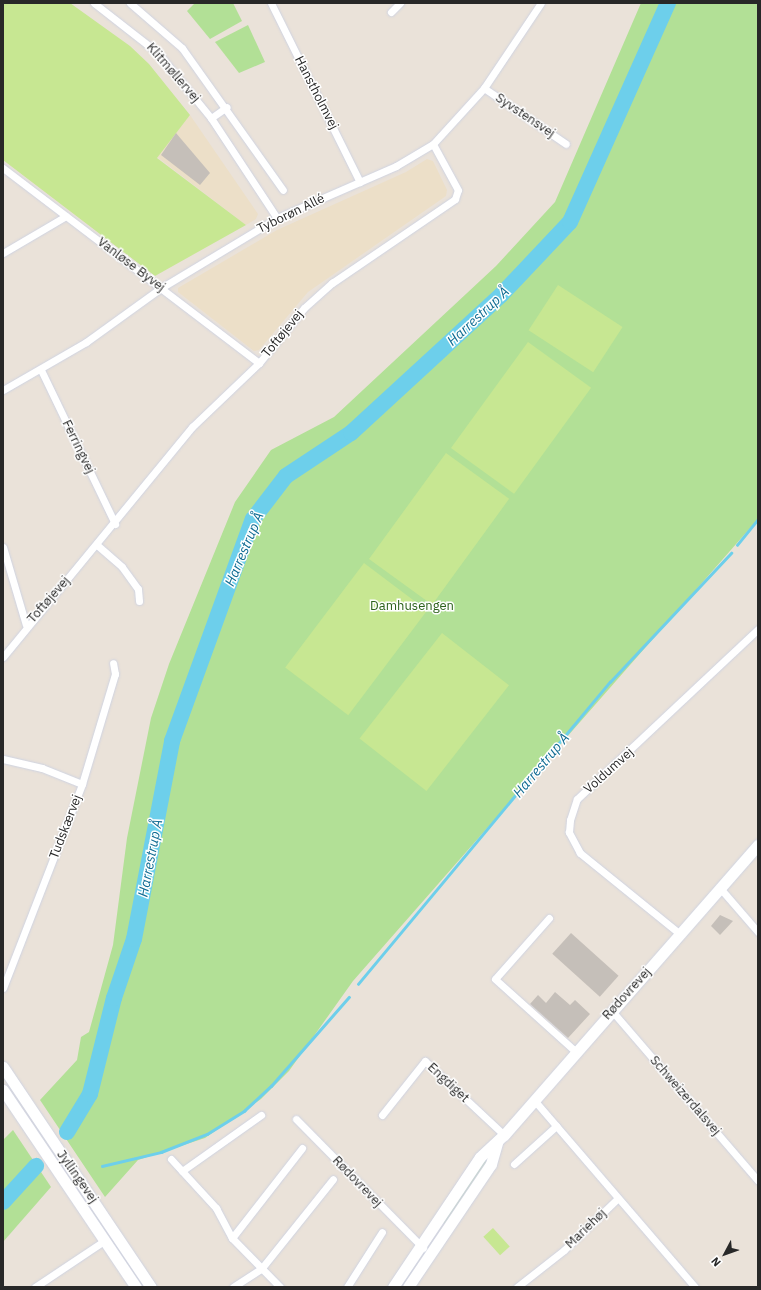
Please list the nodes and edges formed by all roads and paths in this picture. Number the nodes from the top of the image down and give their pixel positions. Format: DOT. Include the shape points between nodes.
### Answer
graph roads {
  1 [pos="94,3"];
  2 [pos="130,3"];
  3 [pos="271,3"];
  4 [pos="400,3"];
  5 [pos="541,3"];
  6 [pos="392,12"];
  7 [pos="484,88"];
  8 [pos="227,107"];
  9 [pos="211,118"];
  10 [pos="433,144"];
  11 [pos="566,144"];
  12 [pos="3,168"];
  13 [pos="360,182"];
  14 [pos="283,190"];
  15 [pos="66,216"];
  16 [pos="277,218"];
  17 [pos="3,253"];
  18 [pos="160,288"];
  19 [pos="259,364"];
  20 [pos="40,370"];
  21 [pos="3,390"];
  22 [pos="115,524"];
  23 [pos="97,545"];
  24 [pos="3,547"];
  25 [pos="139,601"];
  26 [pos="24,628"];
  27 [pos="758,629"];
  28 [pos="5,648"];
  29 [pos="3,657"];
  30 [pos="113,663"];
  31 [pos="3,759"];
  32 [pos="82,784"];
  33 [pos="758,845"];
  34 [pos="720,888"];
  35 [pos="549,918"];
  36 [pos="758,932"];
  37 [pos="680,934"];
  38 [pos="3,988"];
  39 [pos="612,1011"];
  40 [pos="576,1052"];
  41 [pos="3,1067"];
  42 [pos="3,1090"];
  43 [pos="534,1100"];
  44 [pos="261,1115"];
  45 [pos="382,1115"];
  46 [pos="296,1119"];
  47 [pos="556,1126"];
  48 [pos="500,1139"];
  49 [pos="302,1148"];
  50 [pos="171,1159"];
  51 [pos="514,1164"];
  52 [pos="182,1171"];
  53 [pos="333,1179"];
  54 [pos="758,1181"];
  55 [pos="617,1199"];
  56 [pos="382,1232"];
  57 [pos="232,1238"];
  58 [pos="104,1241"];
  59 [pos="419,1245"];
  60 [pos="430,1252"];
  61 [pos="261,1269"];
  62 [pos="35,1287"];
  63 [pos="136,1287"];
  64 [pos="151,1287"];
  65 [pos="234,1287"];
  66 [pos="280,1287"];
  67 [pos="347,1287"];
  68 [pos="393,1287"];
  69 [pos="408,1287"];
  70 [pos="517,1287"];
  71 [pos="695,1287"];
  1 -- 9 [label="street, Klitmøllervej" via="158,53"];
  2 -- 8 [label="street, Klitmøllervej" via="167,32"];
  3 -- 13 [label="street, Hanstholmvej"];
  4 -- 6 [label="street"];
  5 -- 7 [label="street, Tyborøn Allé"];
  7 -- 10 [label="street, Tyborøn Allé"];
  7 -- 11 [label="street, Syvstensvej"];
  8 -- 9 [label="street"];
  8 -- 14 [label="street, Klitmøllervej"];
  9 -- 16 [label="street, Klitmøllervej"];
  10 -- 13 [label="street, Tyborøn Allé"];
  10 -- 19 [label="street, Toftøjevej" via="458,190 455,199 332,283 304,308"];
  12 -- 15 [label="street, Vanløse Byvej"];
  13 -- 16 [label="street, Tyborøn Allé"];
  15 -- 17 [label="street"];
  15 -- 18 [label="street, Vanløse Byvej"];
  16 -- 18 [label="street, Tyborøn Allé"];
  18 -- 19 [label="street, Vanløse Byvej"];
  18 -- 20 [label="street, Tyborøn Allé"];
  19 -- 22 [label="street, Toftøjevej" via="192,427"];
  20 -- 21 [label="street, Tyborøn Allé"];
  20 -- 22 [label="street, Ferringvej"];
  22 -- 23 [label="street, Toftøjevej"];
  23 -- 25 [label="street" via="122,567 138,589"];
  23 -- 26 [label="street, Toftøjevej"];
  24 -- 26 [label="street"];
  26 -- 28 [label="street, Toftøjevej"];
  27 -- 37 [label="street, Voldumvej" via="577,799 570,820 569,832 580,853"];
  28 -- 29 [label="street, Toftøjevej"];
  30 -- 32 [label="street, Tudskærvej" via="115,674"];
  31 -- 32 [label="street" via="42,768"];
  32 -- 38 [label="street, Tudskærvej"];
  33 -- 34 [label="street, Rødovrevej"];
  34 -- 36 [label="street"];
  34 -- 37 [label="street, Rødovrevej"];
  35 -- 40 [label="street" via="494,979"];
  37 -- 39 [label="street, Rødovrevej"];
  39 -- 40 [label="street, Rødovrevej"];
  39 -- 54 [label="street, Schweizerdalsvej"];
  40 -- 43 [label="street, Rødovrevej"];
  41 -- 64 [label="street, Jyllingevej"];
  42 -- 58 [label="street, Jyllingevej"];
  43 -- 47 [label="street, Mariehøj"];
  43 -- 48 [label="street, Rødovrevej"];
  44 -- 52 [label="street"];
  45 -- 48 [label="street, Engdiget" via="426,1061"];
  46 -- 59 [label="street, Rødovrevej"];
  47 -- 51 [label="street"];
  47 -- 55 [label="street, Mariehøj"];
  48 -- 59 [label="street, Rødovrevej" via="471,1168"];
  48 -- 60 [label="street, Rødovrevej" via="490,1164"];
  49 -- 57 [label="street"];
  50 -- 52 [label="street"];
  52 -- 57 [label="street" via="216,1208"];
  53 -- 61 [label="street"];
  55 -- 70 [label="street, Mariehøj" via="564,1250"];
  55 -- 71 [label="street, Mariehøj"];
  56 -- 67 [label="street"];
  57 -- 61 [label="street"];
  58 -- 62 [label="street"];
  58 -- 63 [label="street, Jyllingevej"];
  59 -- 60 [label="street, Rødovrevej"];
  59 -- 68 [label="street, Rødovrevej"];
  60 -- 69 [label="street, Rødovrevej"];
  61 -- 65 [label="street"];
  61 -- 66 [label="street"];
}
